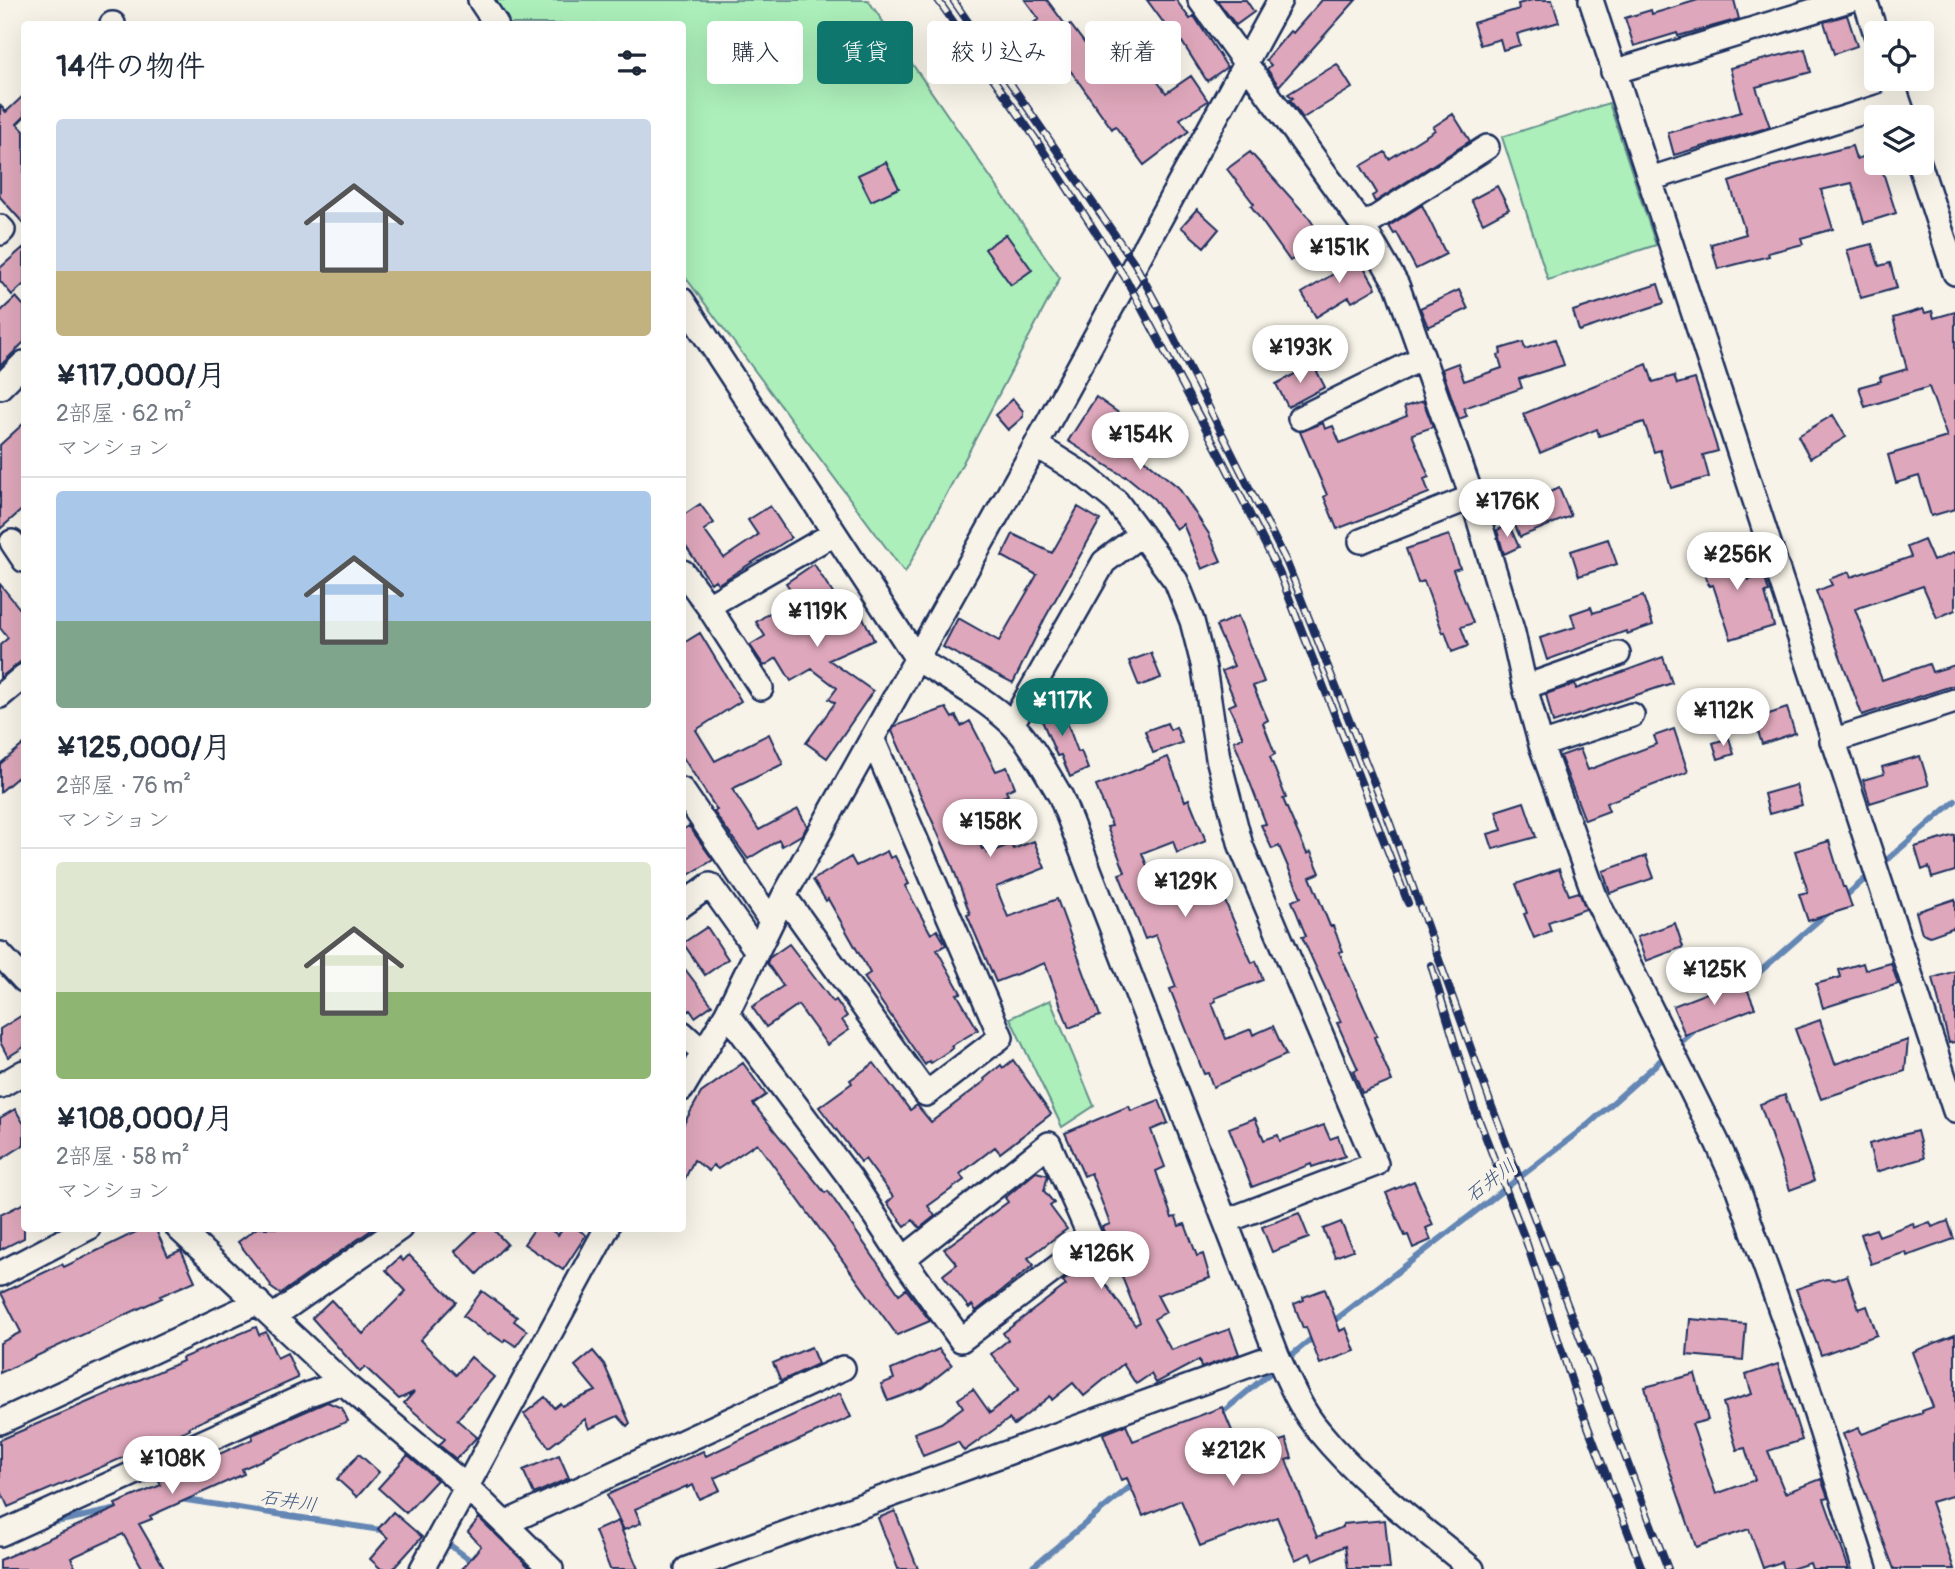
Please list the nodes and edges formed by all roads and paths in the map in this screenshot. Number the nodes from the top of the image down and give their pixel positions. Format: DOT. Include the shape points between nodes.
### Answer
graph roads {
  1 [pos="480,0"];
  2 [pos="1200,0"];
  3 [pos="1280,0"];
  4 [pos="1591,0"];
  5 [pos="1850,0"];
  6 [pos="1865,0"];
  7 [pos="494,21"];
  8 [pos="1872,21"];
  9 [pos="1246,64"];
  10 [pos="1613,72"];
  11 [pos="1864,119"];
  12 [pos="1487,147"];
  13 [pos="1923,175"];
  14 [pos="1650,179"];
  15 [pos="1363,226"];
  16 [pos="1955,273"];
  17 [pos="686,306"];
  18 [pos="1422,358"];
  19 [pos="21,366"];
  20 [pos="0,387"];
  21 [pos="1300,418"];
  22 [pos="1036,445"];
  23 [pos="1472,497"];
  24 [pos="833,534"];
  25 [pos="1141,534"];
  26 [pos="1361,541"];
  27 [pos="686,576"];
  28 [pos="708,606"];
  29 [pos="1618,654"];
  30 [pos="917,659"];
  31 [pos="21,678"];
  32 [pos="1525,687"];
  33 [pos="761,688"];
  34 [pos="0,696"];
  35 [pos="1955,701"];
  36 [pos="1632,715"];
  37 [pos="1012,724"];
  38 [pos="872,738"];
  39 [pos="1832,741"];
  40 [pos="1541,744"];
  41 [pos="686,796"];
  42 [pos="784,896"];
  43 [pos="686,902"];
  44 [pos="771,921"];
  45 [pos="757,951"];
  46 [pos="0,954"];
  47 [pos="21,977"];
  48 [pos="727,1013"];
  49 [pos="686,1037"];
  50 [pos="703,1052"];
  51 [pos="21,1074"];
  52 [pos="686,1082"];
  53 [pos="0,1086"];
  54 [pos="1955,1111"];
  55 [pos="1226,1221"];
  56 [pos="80,1232"];
  57 [pos="182,1232"];
  58 [pos="393,1232"];
  59 [pos="605,1232"];
  60 [pos="904,1259"];
  61 [pos="0,1274"];
  62 [pos="266,1309"];
  63 [pos="1277,1355"];
  64 [pos="843,1368"];
  65 [pos="342,1382"];
  66 [pos="0,1422"];
  67 [pos="467,1487"];
  68 [pos="506,1523"];
  69 [pos="0,1534"];
  70 [pos="422,1569"];
  71 [pos="551,1569"];
  72 [pos="687,1569"];
  73 [pos="1472,1569"];
  74 [pos="1865,1569"];
  1 -- 7 [label="street"];
  2 -- 9 [label="street"];
  3 -- 9 [label="street"];
  4 -- 10 [label="street"];
  5 -- 10 [label="street"];
  6 -- 8 [label="street"];
  9 -- 15 [label="street"];
  9 -- 22 [label="street"];
  10 -- 14 [label="street"];
  11 -- 14 [label="street"];
  12 -- 15 [label="street"];
  13 -- 16 [label="street"];
  14 -- 39 [label="street"];
  15 -- 18 [label="street" via="1397,285"];
  17 -- 24 [label="street"];
  18 -- 21 [label="street"];
  18 -- 23 [label="street"];
  19 -- 20 [label="street"];
  22 -- 25 [label="street" via="1115,501"];
  22 -- 30 [label="street"];
  23 -- 26 [label="street"];
  23 -- 32 [label="street"];
  24 -- 28 [label="street"];
  24 -- 30 [label="street"];
  25 -- 37 [label="street" via="1104,562"];
  25 -- 55 [label="street" via="1176,581 1192,621 1218,758 1241,846 1376,1164"];
  27 -- 28 [label="street"];
  28 -- 33 [label="street"];
  29 -- 32 [label="street"];
  30 -- 37 [label="street"];
  30 -- 38 [label="street"];
  31 -- 34 [label="street"];
  32 -- 40 [label="street"];
  35 -- 39 [label="street"];
  36 -- 40 [label="street"];
  37 -- 55 [label="street" via="1061,797"];
  38 -- 42 [label="street"];
  38 -- 42 [label="street" via="1001,1037 926,1094"];
  39 -- 54 [label="street"];
  40 -- 74 [label="street" via="1595,899 1738,1189"];
  41 -- 44 [label="street"];
  42 -- 44 [label="street"];
  43 -- 45 [label="street" via="710,885"];
  44 -- 45 [label="street"];
  45 -- 48 [label="street"];
  46 -- 47 [label="street"];
  48 -- 50 [label="street"];
  48 -- 60 [label="street"];
  49 -- 50 [label="street"];
  50 -- 52 [label="street"];
  51 -- 53 [label="street"];
  55 -- 63 [label="street"];
  56 -- 61 [label="street"];
  57 -- 62 [label="street"];
  58 -- 62 [label="street"];
  59 -- 67 [label="street"];
  60 -- 60 [label="street" via="961,1340 1092,1241 1049,1144"];
  62 -- 65 [label="street"];
  62 -- 66 [label="street"];
  63 -- 72 [label="street"];
  63 -- 73 [label="street" via="1318,1430 1367,1480"];
  64 -- 68 [label="street"];
  65 -- 67 [label="street"];
  65 -- 69 [label="street"];
  67 -- 68 [label="street"];
  67 -- 70 [label="street"];
  68 -- 71 [label="street"];
}
